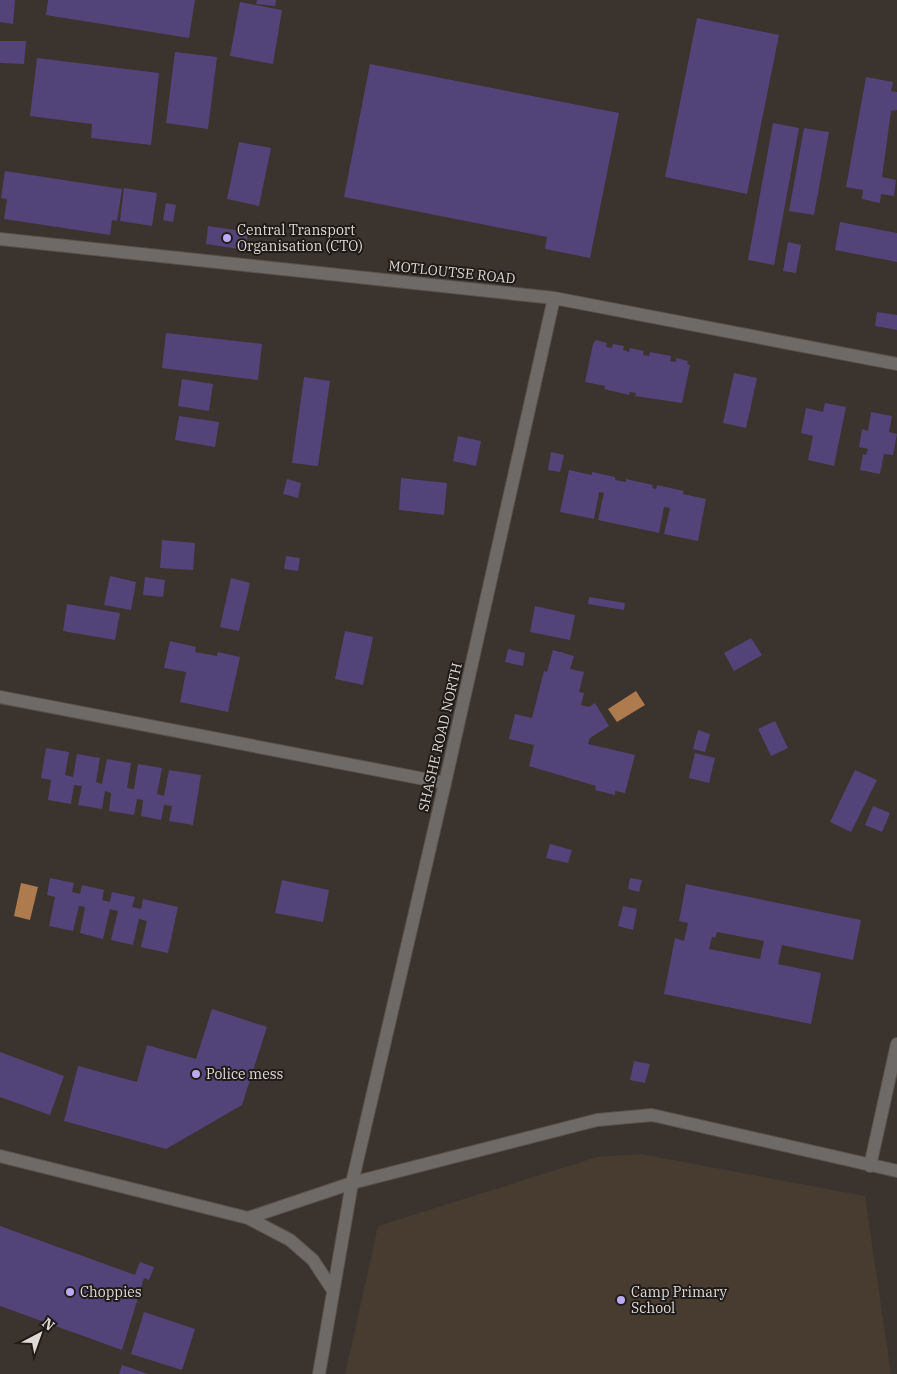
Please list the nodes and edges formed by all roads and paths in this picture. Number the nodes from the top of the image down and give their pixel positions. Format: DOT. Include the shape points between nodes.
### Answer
graph roads {
  1 [pos="0,239"];
  2 [pos="554,298"];
  3 [pos="897,364"];
  4 [pos="0,697"];
  5 [pos="445,783"];
  6 [pos="897,1044"];
  7 [pos="0,1156"];
  8 [pos="870,1166"];
  9 [pos="897,1171"];
  10 [pos="352,1183"];
  11 [pos="248,1218"];
  12 [pos="332,1289"];
  13 [pos="319,1374"];
  1 -- 2 [label="street, MOTLOUTSE ROAD"];
  2 -- 3 [label="street, MOTLOUTSE ROAD"];
  2 -- 5 [label="street, SHASHE ROAD NORTH"];
  4 -- 5 [label="street"];
  5 -- 10 [label="street, SHASHE ROAD NORTH"];
  6 -- 8 [label="street"];
  7 -- 11 [label="street"];
  8 -- 9 [label="street"];
  8 -- 10 [label="street" via="652,1115 597,1120"];
  10 -- 11 [label="street"];
  10 -- 12 [label="street, SHASHE ROAD NORTH"];
  11 -- 12 [label="street" via="290,1240 313,1260"];
  12 -- 13 [label="street"];
}
